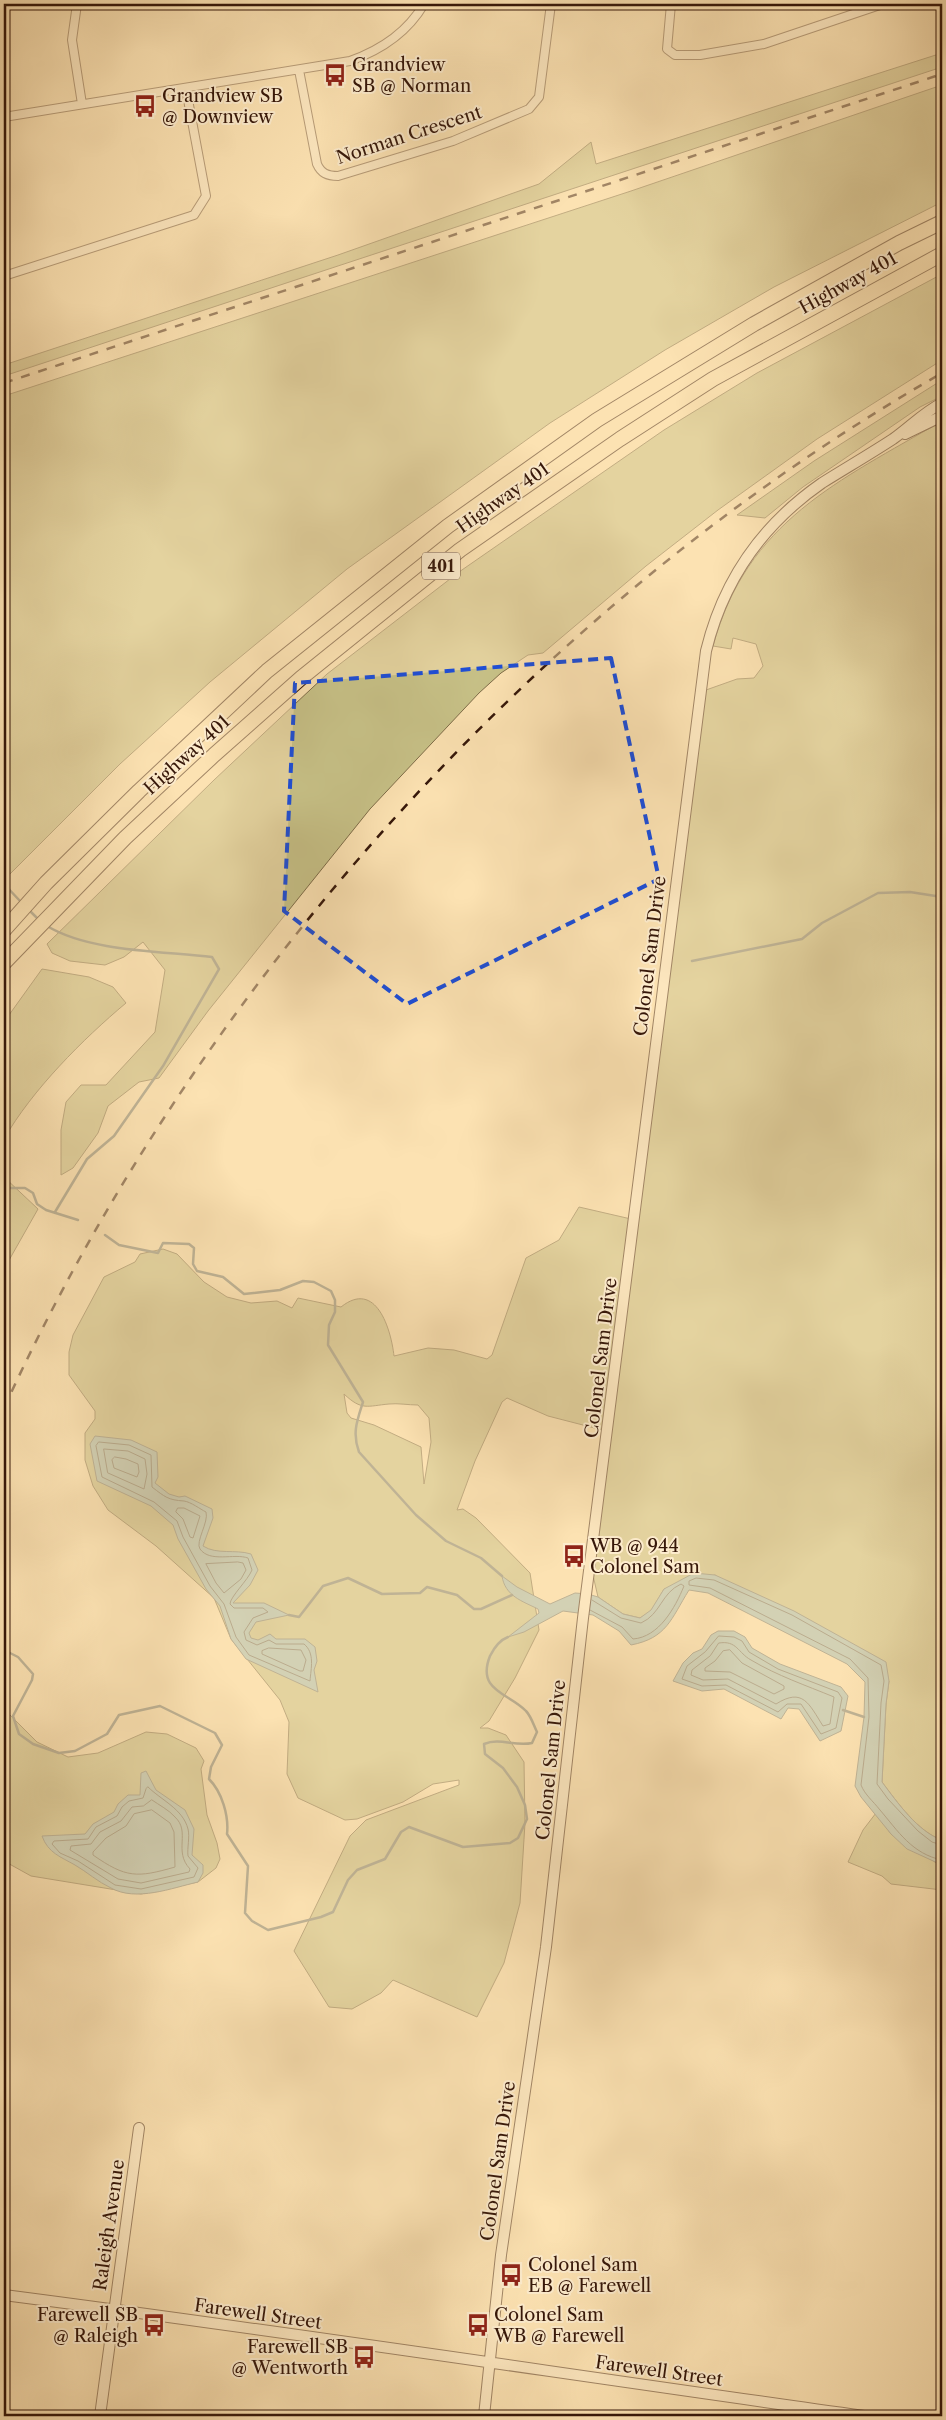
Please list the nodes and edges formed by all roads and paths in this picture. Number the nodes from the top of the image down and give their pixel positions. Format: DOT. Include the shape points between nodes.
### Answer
graph roads {
  1 [pos="77,4"];
  2 [pos="424,4"];
  3 [pos="551,4"];
  4 [pos="671,4"];
  5 [pos="883,4"];
  6 [pos="299,70"];
  7 [pos="186,89"];
  8 [pos="82,104"];
  9 [pos="4,117"];
  10 [pos="942,222"];
  11 [pos="942,254"];
  12 [pos="4,276"];
  13 [pos="942,403"];
  14 [pos="942,416"];
  15 [pos="894,438"];
  16 [pos="4,930"];
  17 [pos="4,963"];
  18 [pos="139,2128"];
  19 [pos="4,2295"];
  20 [pos="114,2310"];
  21 [pos="490,2362"];
  22 [pos="100,2416"];
  23 [pos="484,2416"];
  24 [pos="864,2416"];
  1 -- 8 [label="street" via="72,40"];
  2 -- 6 [label="street" via="399,35 369,54 350,61"];
  3 -- 6 [label="street, Norman Crescent" via="538,97 529,109 453,141 338,176 326,174 317,164"];
  4 -- 5 [label="street" via="667,49 675,55 700,55 764,44"];
  6 -- 7 [label="street"];
  7 -- 8 [label="street"];
  7 -- 12 [label="street" via="206,196 194,215"];
  8 -- 9 [label="street"];
  10 -- 16 [label="highway, Highway 401 / 401" via="754,324 597,420 448,526 266,671 139,791"];
  11 -- 17 [label="highway, Highway 401 / 401" via="713,379 460,550 301,678 214,755 125,838"];
  13 -- 15 [label="street, Colonel Sam Drive" via="921,415"];
  14 -- 15 [label="street, Colonel Sam Drive"];
  15 -- 21 [label="street, Colonel Sam Drive" via="802,498 767,530 727,590 711,633 702,673 583,1618 546,1947 501,2255"];
  18 -- 20 [label="street, Raleigh Avenue"];
  19 -- 20 [label="street, Farewell Street"];
  20 -- 21 [label="street, Farewell Street"];
  20 -- 22 [label="street, Raleigh Avenue"];
  21 -- 23 [label="street, Colonel Sam Drive"];
  21 -- 24 [label="street, Farewell Street"];
}
